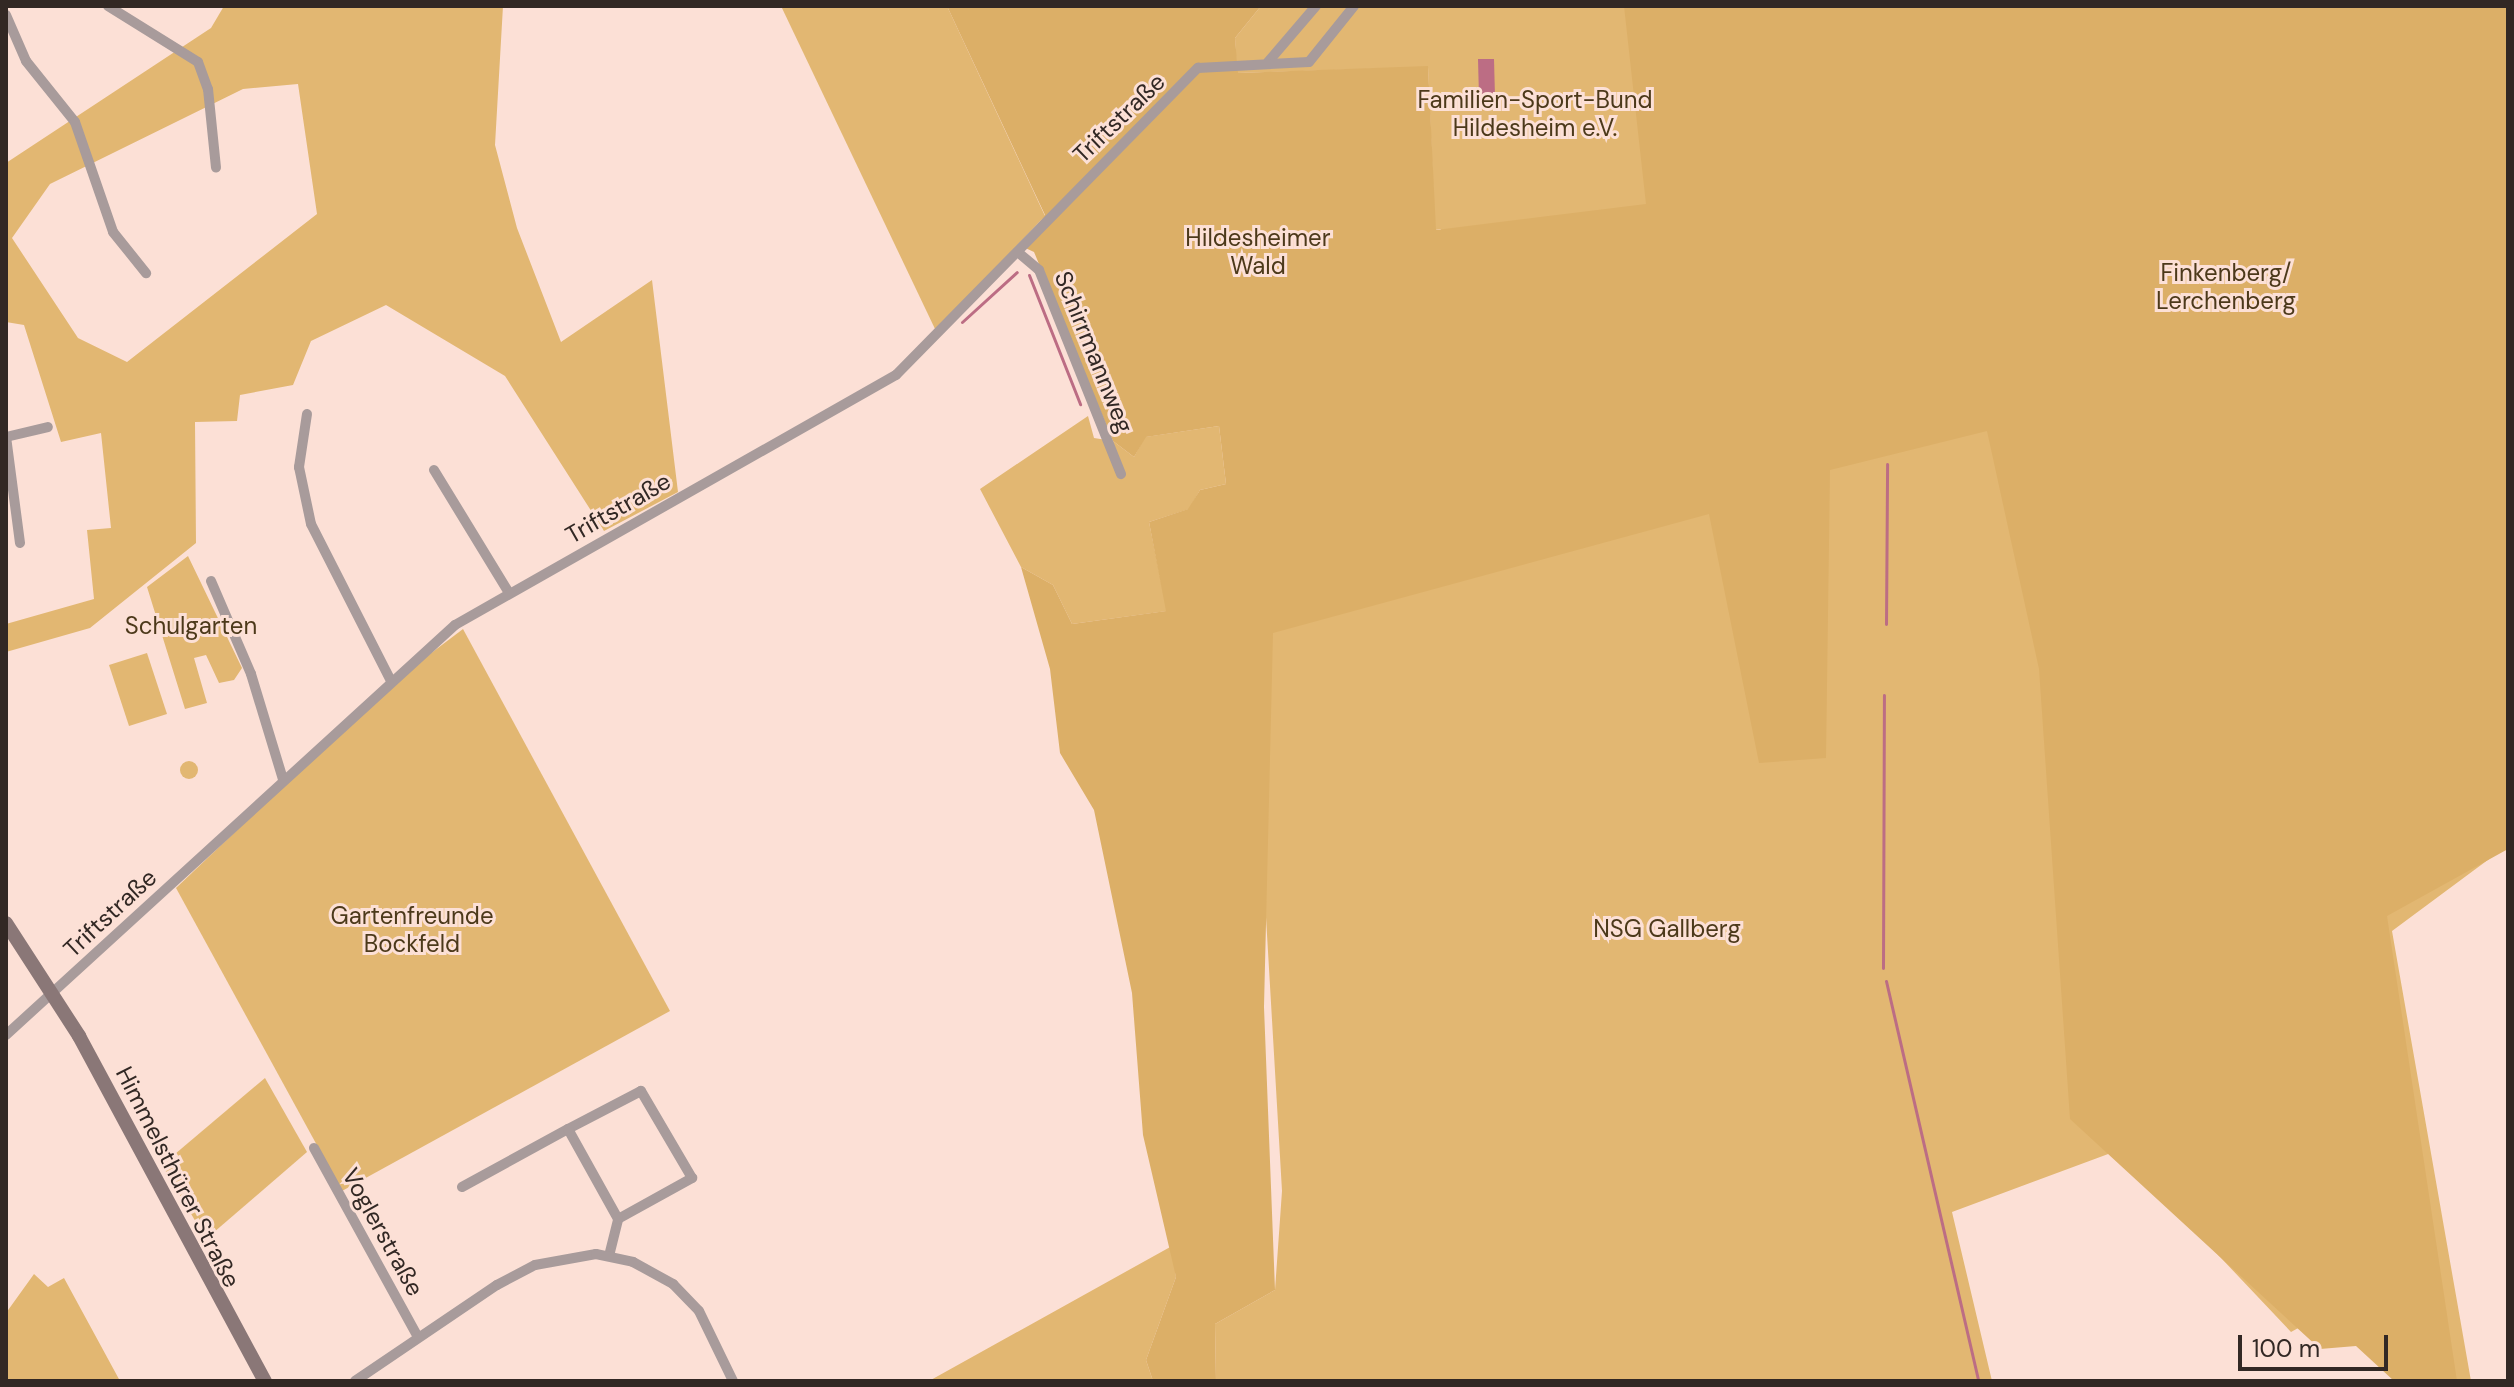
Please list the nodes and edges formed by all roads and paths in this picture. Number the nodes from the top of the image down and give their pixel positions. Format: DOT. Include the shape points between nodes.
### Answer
graph roads {
  1 [pos="108,6"];
  2 [pos="1316,6"];
  3 [pos="1354,6"];
  4 [pos="6,15"];
  5 [pos="1266,64"];
  6 [pos="216,168"];
  7 [pos="1020,254"];
  8 [pos="146,273"];
  9 [pos="307,414"];
  10 [pos="48,427"];
  11 [pos="434,470"];
  12 [pos="1121,474"];
  13 [pos="20,543"];
  14 [pos="211,581"];
  15 [pos="509,593"];
  16 [pos="391,681"];
  17 [pos="283,779"];
  18 [pos="6,923"];
  19 [pos="53,993"];
  20 [pos="6,1035"];
  21 [pos="568,1129"];
  22 [pos="314,1148"];
  23 [pos="462,1187"];
  24 [pos="618,1219"];
  25 [pos="609,1256"];
  26 [pos="417,1335"];
  27 [pos="265,1381"];
  28 [pos="355,1381"];
  29 [pos="733,1381"];
  1 -- 6 [label="street" via="198,62 208,89"];
  2 -- 5 [label="street"];
  3 -- 5 [label="street, Triftstraße" via="1309,62"];
  4 -- 8 [label="street" via="26,61 75,122 113,232"];
  5 -- 7 [label="street, Triftstraße" via="1198,68 1043,221"];
  7 -- 12 [label="street, Schirrmannweg" via="1039,270"];
  7 -- 15 [label="street, Triftstraße" via="896,375"];
  9 -- 16 [label="street" via="299,467 311,524"];
  10 -- 13 [label="street" via="6,437"];
  11 -- 15 [label="street"];
  14 -- 17 [label="street" via="251,674"];
  15 -- 16 [label="street, Triftstraße" via="455,625"];
  16 -- 17 [label="street, Triftstraße"];
  17 -- 19 [label="street, Triftstraße"];
  18 -- 19 [label="street, Himmelsthürer Straße"];
  19 -- 20 [label="street, Triftstraße"];
  19 -- 27 [label="street, Himmelsthürer Straße"];
  21 -- 23 [label="street"];
  21 -- 24 [label="street"];
  21 -- 24 [label="street" via="641,1091 692,1178"];
  22 -- 26 [label="street, Voglerstraße"];
  24 -- 25 [label="street"];
  25 -- 26 [label="street" via="535,1265"];
  25 -- 29 [label="street" via="655,1272 686,1297"];
  26 -- 28 [label="street"];
}
